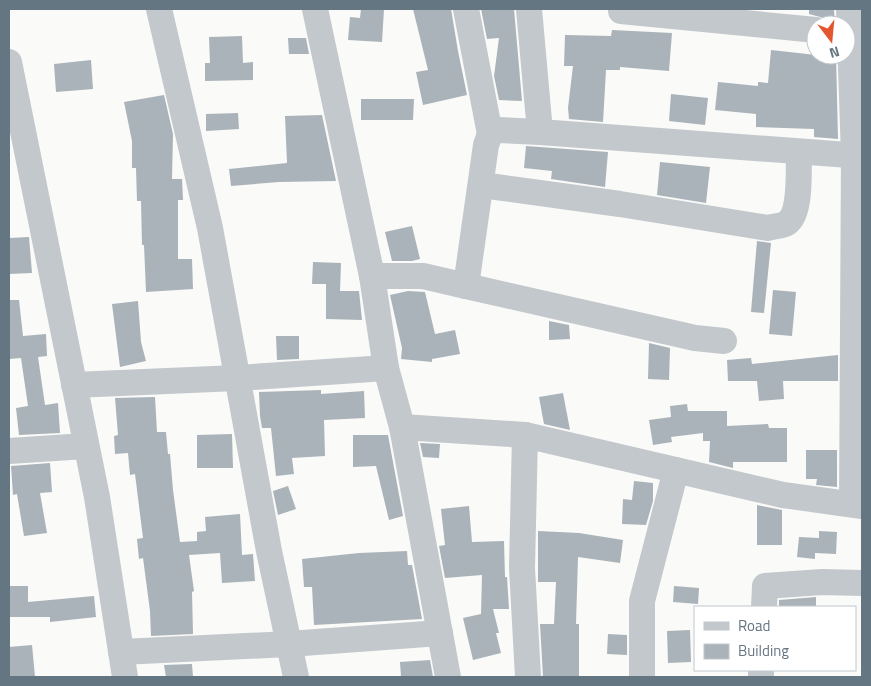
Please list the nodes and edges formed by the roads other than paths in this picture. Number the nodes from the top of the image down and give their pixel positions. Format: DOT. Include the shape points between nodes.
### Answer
graph roads {
  1 [pos="159,9"];
  2 [pos="315,9"];
  3 [pos="466,9"];
  4 [pos="529,9"];
  5 [pos="621,9"];
  6 [pos="769,17"];
  7 [pos="806,27"];
  8 [pos="9,62"];
  9 [pos="851,65"];
  10 [pos="540,132"];
  11 [pos="490,134"];
  12 [pos="798,152"];
  13 [pos="858,156"];
  14 [pos="481,185"];
  15 [pos="372,276"];
  16 [pos="466,286"];
  17 [pos="724,341"];
  18 [pos="386,368"];
  19 [pos="238,378"];
  20 [pos="74,385"];
  21 [pos="402,427"];
  22 [pos="525,435"];
  23 [pos="86,446"];
  24 [pos="9,451"];
  25 [pos="676,470"];
  26 [pos="857,505"];
  27 [pos="862,583"];
  28 [pos="764,606"];
  29 [pos="440,633"];
  30 [pos="289,644"];
  31 [pos="123,665"];
  32 [pos="296,677"];
  33 [pos="448,677"];
  34 [pos="528,677"];
  35 [pos="642,677"];
  1 -- 19 [label="street" via="210,228"];
  2 -- 15 [label="street"];
  3 -- 11 [label="street"];
  4 -- 10 [label="street"];
  5 -- 6 [label="street"];
  6 -- 7 [label="street"];
  8 -- 20 [label="street"];
  9 -- 13 [label="street"];
  10 -- 11 [label="street" via="498,130"];
  10 -- 12 [label="street"];
  11 -- 14 [label="street"];
  12 -- 13 [label="street"];
  12 -- 14 [label="street" via="794,215 786,224 768,228"];
  13 -- 26 [label="street"];
  14 -- 16 [label="street"];
  15 -- 16 [label="street" via="423,276"];
  15 -- 18 [label="street"];
  16 -- 17 [label="street" via="695,338"];
  18 -- 19 [label="street"];
  18 -- 21 [label="street"];
  19 -- 20 [label="street"];
  19 -- 30 [label="street"];
  20 -- 23 [label="street"];
  21 -- 22 [label="street"];
  21 -- 29 [label="street"];
  22 -- 25 [label="street"];
  22 -- 34 [label="street" via="522,568"];
  23 -- 24 [label="street"];
  23 -- 31 [label="street"];
  25 -- 26 [label="street" via="782,496"];
  25 -- 35 [label="street" via="642,601"];
  27 -- 28 [label="street" via="765,586"];
  29 -- 30 [label="street"];
  29 -- 33 [label="street"];
  30 -- 31 [label="street"];
  30 -- 32 [label="street"];
}
